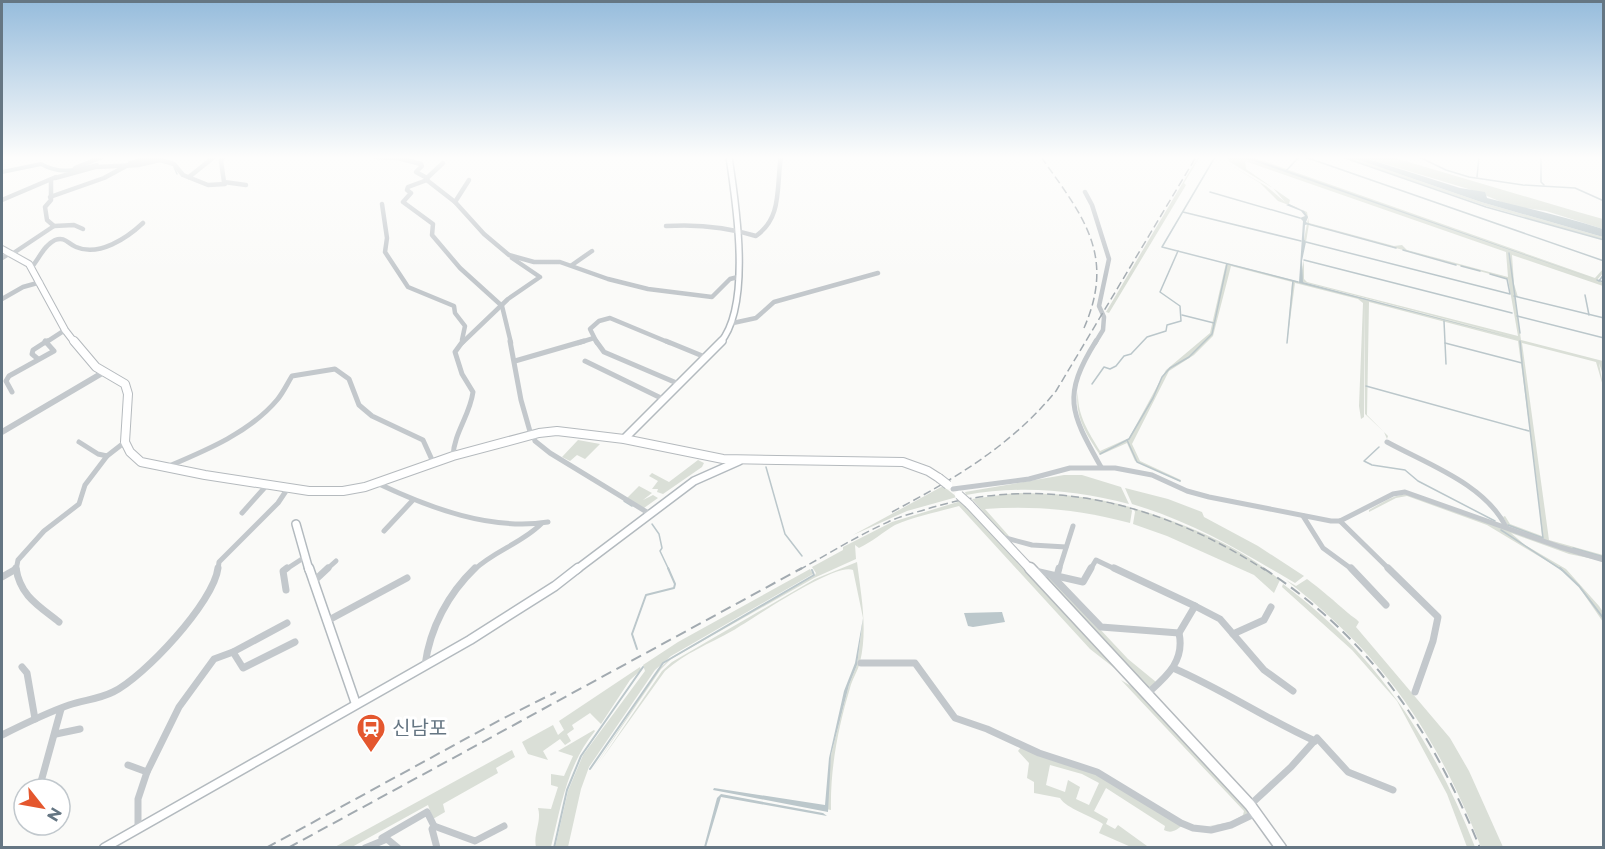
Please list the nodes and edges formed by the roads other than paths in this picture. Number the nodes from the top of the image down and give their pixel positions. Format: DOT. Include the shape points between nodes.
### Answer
graph roads {
  1 [pos="50,197"];
  2 [pos="408,197"];
  3 [pos="448,197"];
  4 [pos="458,197"];
  5 [pos="733,197"];
  6 [pos="777,197"];
  7 [pos="1087,197"];
  8 [pos="455,202"];
  9 [pos="382,204"];
  10 [pos="143,223"];
  11 [pos="54,226"];
  12 [pos="666,226"];
  13 [pos="83,229"];
  14 [pos="737,230"];
  15 [pos="2,249"];
  16 [pos="592,251"];
  17 [pos="11,253"];
  18 [pos="509,255"];
  19 [pos="2,258"];
  20 [pos="572,265"];
  21 [pos="32,268"];
  22 [pos="878,273"];
  23 [pos="738,277"];
  24 [pos="41,282"];
  25 [pos="2,298"];
  26 [pos="502,306"];
  27 [pos="732,323"];
  28 [pos="65,330"];
  29 [pos="594,338"];
  30 [pos="45,341"];
  31 [pos="462,342"];
  32 [pos="705,357"];
  33 [pos="38,359"];
  34 [pos="515,361"];
  35 [pos="585,361"];
  36 [pos="104,372"];
  37 [pos="2,373"];
  38 [pos="5,380"];
  39 [pos="679,384"];
  40 [pos="12,392"];
  41 [pos="663,399"];
  42 [pos="2,432"];
  43 [pos="532,434"];
  44 [pos="624,439"];
  45 [pos="125,441"];
  46 [pos="79,442"];
  47 [pos="1387,442"];
  48 [pos="107,456"];
  49 [pos="453,456"];
  50 [pos="739,460"];
  51 [pos="433,462"];
  52 [pos="170,466"];
  53 [pos="1101,467"];
  54 [pos="377,484"];
  55 [pos="267,485"];
  56 [pos="288,488"];
  57 [pos="954,490"];
  58 [pos="413,500"];
  59 [pos="242,513"];
  60 [pos="650,514"];
  61 [pos="1303,516"];
  62 [pos="1340,521"];
  63 [pos="296,524"];
  64 [pos="1073,526"];
  65 [pos="1506,527"];
  66 [pos="384,531"];
  67 [pos="1000,537"];
  68 [pos="1066,548"];
  69 [pos="305,557"];
  70 [pos="1604,560"];
  71 [pos="336,561"];
  72 [pos="16,569"];
  73 [pos="1033,570"];
  74 [pos="1058,572"];
  75 [pos="1050,575"];
  76 [pos="2,577"];
  77 [pos="407,578"];
  78 [pos="313,582"];
  79 [pos="286,591"];
  80 [pos="1386,605"];
  81 [pos="1195,606"];
  82 [pos="1270,607"];
  83 [pos="327,621"];
  84 [pos="59,622"];
  85 [pos="287,623"];
  86 [pos="1179,633"];
  87 [pos="1233,634"];
  88 [pos="295,642"];
  89 [pos="233,652"];
  90 [pos="861,663"];
  91 [pos="425,665"];
  92 [pos="22,667"];
  93 [pos="1173,668"];
  94 [pos="1293,691"];
  95 [pos="1414,692"];
  96 [pos="1148,693"];
  97 [pos="356,704"];
  98 [pos="61,709"];
  99 [pos="35,719"];
  100 [pos="80,729"];
  101 [pos="56,734"];
  102 [pos="2,735"];
  103 [pos="1315,741"];
  104 [pos="128,765"];
  105 [pos="147,772"];
  106 [pos="41,777"];
  107 [pos="1393,790"];
  108 [pos="1253,809"];
  109 [pos="434,826"];
  110 [pos="504,826"];
  111 [pos="138,828"];
  112 [pos="382,838"];
  113 [pos="104,848"];
  114 [pos="365,848"];
  115 [pos="398,848"];
  116 [pos="437,848"];
  117 [pos="1281,848"];
  1 -- 11 [label="street" via="46,216"];
  2 -- 26 [label="street" via="406,206 433,224 432,236"];
  3 -- 8 [label="street"];
  4 -- 8 [label="street"];
  5 -- 14 [label="main road"];
  6 -- 14 [label="street" via="771,224 756,237"];
  7 -- 53 [label="street" via="1109,259 1099,306 1104,317 1103,330 1080,367 1072,404 1077,424"];
  8 -- 18 [label="street"];
  9 -- 31 [label="street" via="388,234 385,252 392,266 408,287 454,306 465,326"];
  10 -- 21 [label="street" via="130,235 97,248 78,248 67,240 57,240 44,250"];
  11 -- 13 [label="street" via="74,225"];
  11 -- 17 [label="street"];
  12 -- 14 [label="street"];
  14 -- 23 [label="main road"];
  15 -- 17 [label="main road"];
  16 -- 20 [label="street"];
  17 -- 19 [label="street"];
  17 -- 21 [label="main road"];
  18 -- 20 [label="street"];
  18 -- 26 [label="street" via="540,277"];
  20 -- 23 [label="street" via="648,289 712,297 730,279"];
  21 -- 24 [label="main road"];
  22 -- 27 [label="street" via="774,302 750,322"];
  23 -- 27 [label="main road"];
  24 -- 25 [label="street"];
  24 -- 28 [label="main road"];
  26 -- 31 [label="street"];
  26 -- 34 [label="street"];
  27 -- 32 [label="main road" via="726,336"];
  28 -- 30 [label="street"];
  28 -- 36 [label="main road"];
  29 -- 32 [label="street" via="590,328 610,318"];
  29 -- 34 [label="street"];
  29 -- 39 [label="street" via="604,352"];
  30 -- 33 [label="street" via="31,352"];
  30 -- 33 [label="street" via="54,351"];
  31 -- 49 [label="street" via="455,352 456,360 473,399 454,442"];
  32 -- 39 [label="main road"];
  33 -- 38 [label="street"];
  34 -- 43 [label="street" via="521,400"];
  35 -- 41 [label="street"];
  36 -- 42 [label="street"];
  36 -- 45 [label="main road" via="127,386"];
  37 -- 38 [label="street"];
  38 -- 40 [label="street"];
  39 -- 41 [label="main road"];
  41 -- 44 [label="main road"];
  43 -- 44 [label="main road" via="566,431"];
  43 -- 49 [label="main road"];
  43 -- 60 [label="street" via="550,453"];
  44 -- 50 [label="main road"];
  45 -- 48 [label="street"];
  45 -- 52 [label="main road" via="141,462"];
  46 -- 48 [label="street"];
  47 -- 65 [label="street" via="1482,496"];
  48 -- 72 [label="street" via="84,485 79,504 44,531 21,555"];
  49 -- 51 [label="main road"];
  50 -- 57 [label="main road, bridge" via="891,460 913,465"];
  50 -- 60 [label="main road" via="694,481"];
  51 -- 52 [label="street" via="423,440 372,416 359,405 349,380 335,369 292,376 277,400 252,423 207,450"];
  51 -- 54 [label="main road"];
  52 -- 55 [label="main road"];
  53 -- 57 [label="street" via="1070,468 1029,479"];
  53 -- 61 [label="street" via="1141,472 1196,493"];
  54 -- 56 [label="main road" via="343,491"];
  54 -- 58 [label="street"];
  55 -- 56 [label="main road"];
  55 -- 59 [label="street"];
  56 -- 98 [label="street" via="219,562 207,596 171,643 120,690"];
  57 -- 67 [label="main road, bridge"];
  58 -- 66 [label="street"];
  58 -- 91 [label="street" via="477,519 545,523 483,561 461,582 426,649"];
  60 -- 91 [label="main road" via="545,594"];
  61 -- 62 [label="street"];
  61 -- 80 [label="street" via="1323,548 1346,564"];
  62 -- 65 [label="street" via="1393,494 1405,492"];
  62 -- 95 [label="street" via="1438,617"];
  63 -- 69 [label="main road"];
  64 -- 68 [label="street"];
  65 -- 70 [label="street"];
  67 -- 68 [label="street"];
  67 -- 73 [label="main road"];
  68 -- 74 [label="street"];
  69 -- 78 [label="main road"];
  69 -- 79 [label="street" via="283,571"];
  71 -- 78 [label="street"];
  72 -- 76 [label="street"];
  72 -- 84 [label="street" via="26,596"];
  73 -- 75 [label="street"];
  73 -- 96 [label="main road"];
  75 -- 81 [label="street" via="1083,582 1096,560"];
  75 -- 86 [label="street" via="1101,627"];
  77 -- 83 [label="street"];
  78 -- 83 [label="main road"];
  81 -- 86 [label="street"];
  81 -- 87 [label="street" via="1220,619"];
  82 -- 87 [label="street" via="1264,620"];
  83 -- 97 [label="main road"];
  85 -- 89 [label="street"];
  86 -- 93 [label="street" via="1183,646"];
  87 -- 94 [label="street" via="1264,670"];
  88 -- 89 [label="street" via="243,668"];
  89 -- 105 [label="street" via="214,659 190,691"];
  90 -- 108 [label="street" via="915,663 955,718 1102,774 1186,825 1204,830 1235,825"];
  91 -- 97 [label="main road"];
  92 -- 99 [label="street" via="27,673"];
  93 -- 96 [label="street"];
  93 -- 103 [label="street"];
  96 -- 108 [label="main road"];
  97 -- 111 [label="main road"];
  98 -- 99 [label="street"];
  98 -- 101 [label="street"];
  99 -- 102 [label="street"];
  100 -- 101 [label="street"];
  101 -- 106 [label="street"];
  103 -- 107 [label="street" via="1317,738 1348,772"];
  103 -- 108 [label="street"];
  104 -- 105 [label="street"];
  105 -- 111 [label="street" via="138,799"];
  108 -- 117 [label="main road"];
  109 -- 110 [label="street" via="475,841"];
  109 -- 112 [label="street" via="427,812"];
  109 -- 116 [label="street"];
  111 -- 113 [label="main road"];
  112 -- 114 [label="street"];
  112 -- 115 [label="street" via="395,842"];
}
